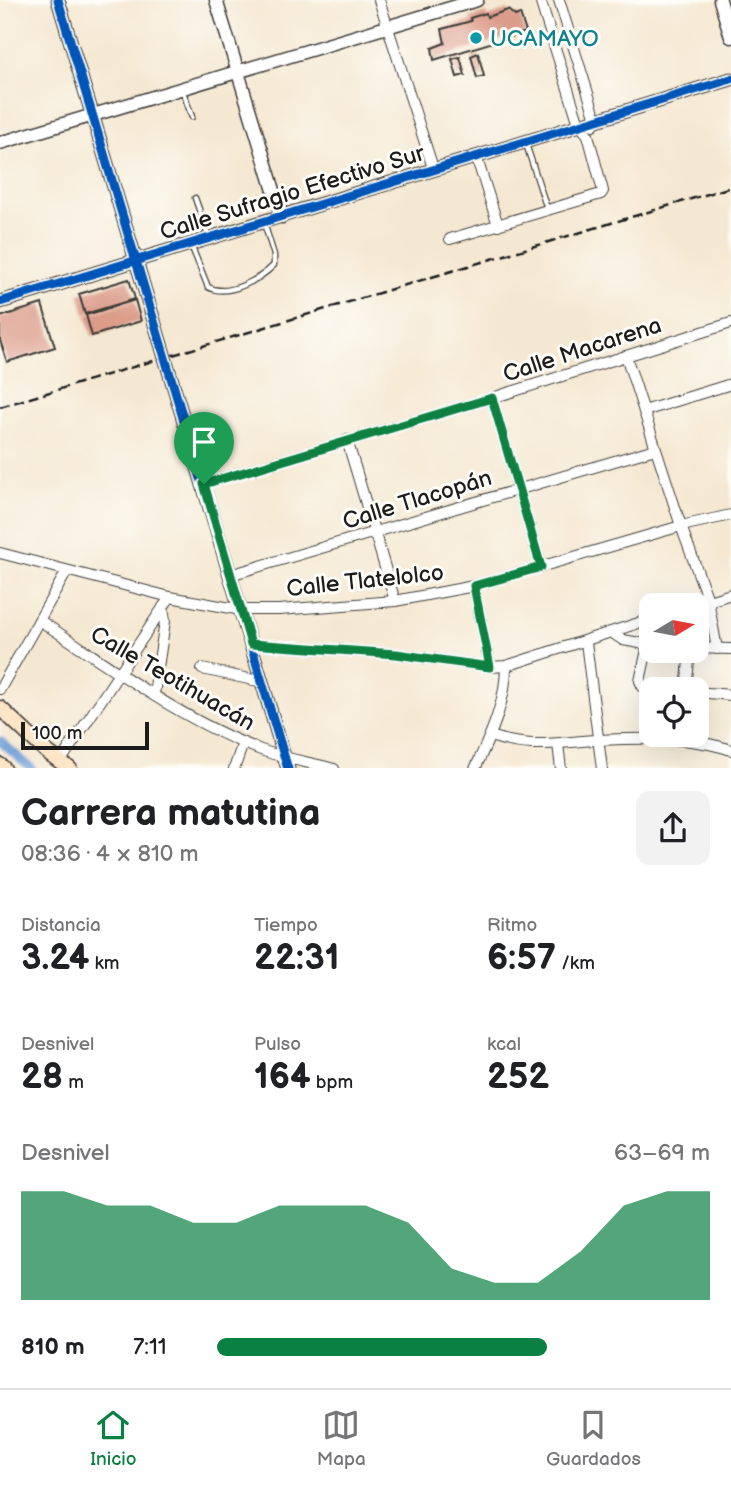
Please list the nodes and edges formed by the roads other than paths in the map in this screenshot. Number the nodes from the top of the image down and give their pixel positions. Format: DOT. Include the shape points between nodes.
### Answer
graph roads {
  1 [pos="58,0"];
  2 [pos="216,0"];
  3 [pos="379,0"];
  4 [pos="477,0"];
  5 [pos="540,0"];
  6 [pos="559,0"];
  7 [pos="720,0"];
  8 [pos="387,27"];
  9 [pos="731,37"];
  10 [pos="237,70"];
  11 [pos="731,79"];
  12 [pos="182,88"];
  13 [pos="93,115"];
  14 [pos="191,117"];
  15 [pos="596,119"];
  16 [pos="579,124"];
  17 [pos="587,135"];
  18 [pos="526,141"];
  19 [pos="0,143"];
  20 [pos="476,156"];
  21 [pos="433,168"];
  22 [pos="195,198"];
  23 [pos="547,210"];
  24 [pos="282,217"];
  25 [pos="264,222"];
  26 [pos="498,225"];
  27 [pos="209,239"];
  28 [pos="450,239"];
  29 [pos="191,245"];
  30 [pos="137,261"];
  31 [pos="0,302"];
  32 [pos="731,323"];
  33 [pos="626,356"];
  34 [pos="731,384"];
  35 [pos="492,398"];
  36 [pos="644,411"];
  37 [pos="347,440"];
  38 [pos="656,449"];
  39 [pos="204,484"];
  40 [pos="518,489"];
  41 [pos="731,515"];
  42 [pos="681,526"];
  43 [pos="376,533"];
  44 [pos="0,553"];
  45 [pos="541,567"];
  46 [pos="67,571"];
  47 [pos="230,575"];
  48 [pos="474,586"];
  49 [pos="705,593"];
  50 [pos="731,594"];
  51 [pos="170,597"];
  52 [pos="709,600"];
  53 [pos="395,601"];
  54 [pos="709,605"];
  55 [pos="163,607"];
  56 [pos="242,610"];
  57 [pos="39,620"];
  58 [pos="639,623"];
  59 [pos="611,632"];
  60 [pos="586,642"];
  61 [pos="639,643"];
  62 [pos="251,644"];
  63 [pos="709,649"];
  64 [pos="717,649"];
  65 [pos="731,649"];
  66 [pos="506,666"];
  67 [pos="490,667"];
  68 [pos="202,669"];
  69 [pos="120,673"];
  70 [pos="263,682"];
  71 [pos="0,689"];
  72 [pos="709,693"];
  73 [pos="154,694"];
  74 [pos="731,695"];
  75 [pos="0,708"];
  76 [pos="490,736"];
  77 [pos="639,739"];
  78 [pos="597,740"];
  79 [pos="243,743"];
  80 [pos="558,744"];
  81 [pos="709,744"];
  82 [pos="731,750"];
  83 [pos="287,763"];
  84 [pos="0,765"];
  85 [pos="65,765"];
  86 [pos="4,768"];
  87 [pos="234,768"];
  88 [pos="334,768"];
  89 [pos="475,768"];
  90 [pos="561,768"];
  91 [pos="602,768"];
  1 -- 13 [label="street"];
  2 -- 10 [label="street"];
  3 -- 8 [label="street"];
  4 -- 8 [label="street"];
  5 -- 16 [label="street"];
  6 -- 15 [label="street"];
  7 -- 9 [label="street"];
  8 -- 10 [label="street"];
  8 -- 21 [label="street"];
  10 -- 12 [label="street"];
  10 -- 24 [label="street"];
  11 -- 15 [label="street, Calle Sufragio Efectivo Sur"];
  12 -- 13 [label="street"];
  12 -- 14 [label="lane"];
  13 -- 19 [label="street"];
  13 -- 30 [label="street"];
  15 -- 16 [label="street, Calle Sufragio Efectivo Sur"];
  15 -- 17 [label="street"];
  16 -- 17 [label="street"];
  16 -- 18 [label="street, Calle Sufragio Efectivo Sur"];
  17 -- 23 [label="street" via="603,191"];
  18 -- 20 [label="street, Calle Sufragio Efectivo Sur"];
  18 -- 23 [label="lane"];
  20 -- 21 [label="street, Calle Sufragio Efectivo Sur"];
  20 -- 26 [label="street"];
  21 -- 24 [label="street, Calle Sufragio Efectivo Sur"];
  22 -- 27 [label="lane"];
  23 -- 26 [label="street"];
  24 -- 25 [label="street, Calle Sufragio Efectivo Sur"];
  25 -- 27 [label="street, Calle Sufragio Efectivo Sur"];
  25 -- 29 [label="lane" via="274,265 264,275 232,288 208,287"];
  26 -- 28 [label="street"];
  27 -- 29 [label="street, Calle Sufragio Efectivo Sur"];
  29 -- 30 [label="street, Calle Sufragio Efectivo Sur"];
  30 -- 31 [label="street, Calle Sufragio Efectivo Sur"];
  30 -- 39 [label="street"];
  32 -- 33 [label="street, Calle Macarena"];
  33 -- 35 [label="street, Calle Macarena"];
  33 -- 36 [label="street"];
  34 -- 36 [label="street"];
  35 -- 37 [label="street, Calle Macarena"];
  35 -- 40 [label="street"];
  36 -- 38 [label="street"];
  37 -- 39 [label="street, Calle Macarena"];
  37 -- 43 [label="street"];
  38 -- 40 [label="street, Calle Tlacopán"];
  38 -- 42 [label="street"];
  39 -- 47 [label="street"];
  40 -- 43 [label="street, Calle Tlacopán"];
  40 -- 45 [label="street"];
  41 -- 42 [label="street, Calle Tlatelolco"];
  42 -- 45 [label="street, Calle Tlatelolco"];
  42 -- 49 [label="street"];
  43 -- 47 [label="street, Calle Tlacopán"];
  43 -- 53 [label="street"];
  44 -- 46 [label="street, Calle Tlatelolco"];
  45 -- 48 [label="street, Calle Tlatelolco"];
  46 -- 51 [label="street, Calle Tlatelolco"];
  46 -- 57 [label="street"];
  47 -- 56 [label="street"];
  48 -- 53 [label="street, Calle Tlatelolco"];
  48 -- 67 [label="street"];
  50 -- 52 [label="street"];
  51 -- 55 [label="street"];
  51 -- 56 [label="street, Calle Tlatelolco"];
  53 -- 56 [label="street, Calle Tlatelolco"];
  54 -- 64 [label="street"];
  55 -- 69 [label="street"];
  55 -- 73 [label="street"];
  56 -- 62 [label="street"];
  57 -- 69 [label="street, Calle Teotihuacán"];
  57 -- 71 [label="street"];
  58 -- 59 [label="street"];
  59 -- 60 [label="street"];
  59 -- 61 [label="street"];
  60 -- 66 [label="street"];
  60 -- 78 [label="street"];
  62 -- 67 [label="street" via="396,654"];
  62 -- 70 [label="street"];
  63 -- 64 [label="street"];
  64 -- 65 [label="street"];
  66 -- 67 [label="street"];
  66 -- 76 [label="street" via="504,693"];
  68 -- 70 [label="street"];
  69 -- 73 [label="street, Calle Teotihuacán"];
  69 -- 85 [label="street"];
  70 -- 83 [label="street"];
  72 -- 74 [label="street"];
  73 -- 79 [label="street, Calle Teotihuacán"];
  75 -- 85 [label="main road"];
  76 -- 80 [label="street" via="528,746"];
  76 -- 89 [label="street"];
  77 -- 78 [label="street"];
  78 -- 80 [label="street"];
  78 -- 91 [label="street"];
  79 -- 83 [label="street, Calle Teotihuacán"];
  79 -- 87 [label="street"];
  80 -- 90 [label="street"];
  81 -- 82 [label="street"];
  83 -- 88 [label="street, Calle Teotihuacán"];
  84 -- 86 [label="main road"];
}
